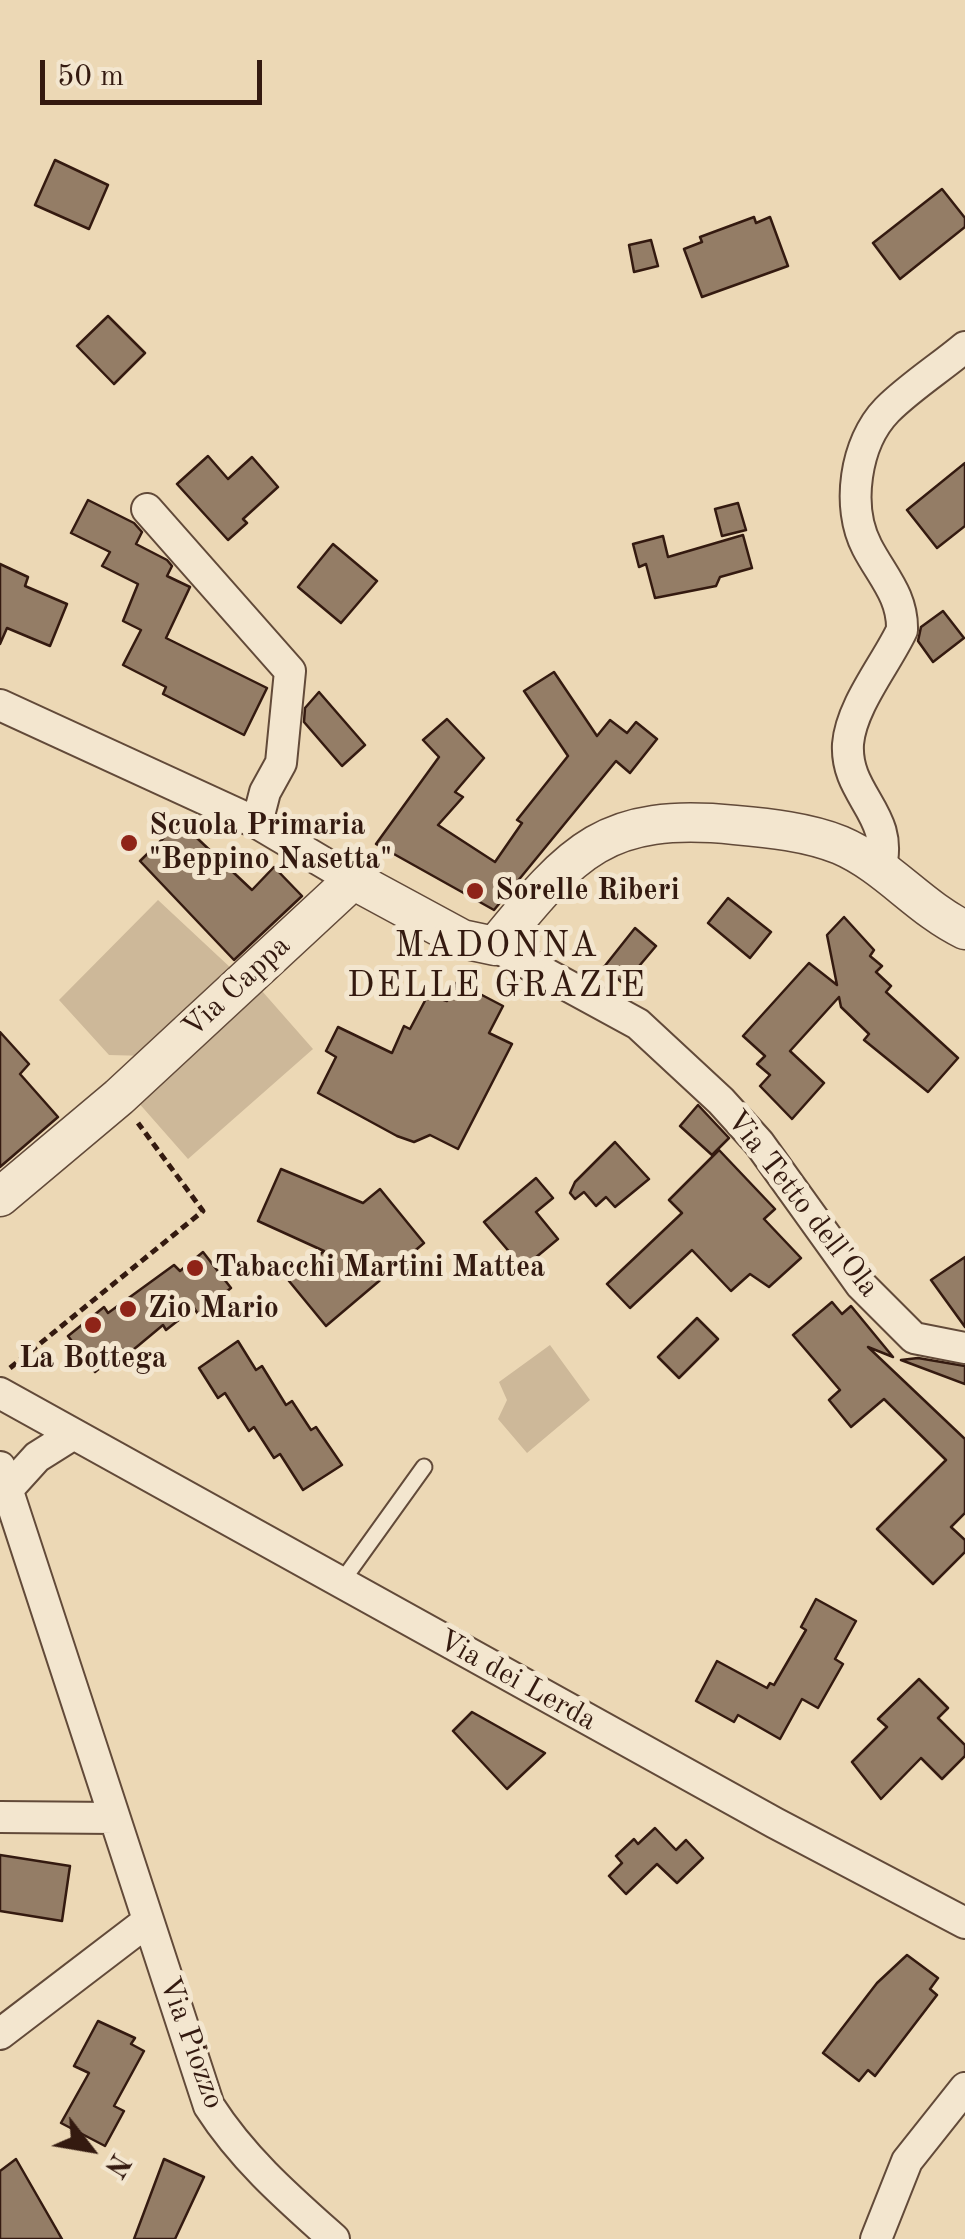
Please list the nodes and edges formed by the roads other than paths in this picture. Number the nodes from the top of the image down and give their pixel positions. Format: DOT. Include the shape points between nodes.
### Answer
graph roads {
  1 [pos="965,348"];
  2 [pos="147,509"];
  3 [pos="0,705"];
  4 [pos="257,823"];
  5 [pos="880,869"];
  6 [pos="353,880"];
  7 [pos="965,930"];
  8 [pos="495,946"];
  9 [pos="0,1197"];
  10 [pos="965,1348"];
  11 [pos="0,1393"];
  12 [pos="72,1435"];
  13 [pos="424,1467"];
  14 [pos="4,1478"];
  15 [pos="340,1584"];
  16 [pos="0,1817"];
  17 [pos="114,1818"];
  18 [pos="960,1914"];
  19 [pos="148,1921"];
  20 [pos="0,2034"];
  21 [pos="965,2088"];
  22 [pos="334,2239"];
  23 [pos="876,2239"];
  1 -- 5 [label="street" via="885,412 858,470 855,504 864,540 902,610 902,630 848,741 851,775 887,846"];
  2 -- 4 [label="street" via="290,671 281,763"];
  3 -- 4 [label="street"];
  4 -- 6 [label="street"];
  5 -- 7 [label="street"];
  5 -- 8 [label="street" via="839,844 772,828 651,823 613,832 580,852"];
  6 -- 8 [label="street" via="462,939"];
  6 -- 9 [label="street, Via Cappa" via="119,1097"];
  8 -- 10 [label="street, Via Tetto dell'Ola" via="638,1024 758,1143 861,1285 914,1338"];
  11 -- 12 [label="street, Via dei Lerda"];
  12 -- 14 [label="street"];
  12 -- 15 [label="street, Via dei Lerda"];
  13 -- 15 [label="lane"];
  14 -- 17 [label="street, Via Piozzo"];
  15 -- 18 [label="street, Via dei Lerda"];
  16 -- 17 [label="street"];
  17 -- 19 [label="street, Via Piozzo"];
  19 -- 20 [label="street"];
  19 -- 22 [label="street, Via Piozzo" via="209,2106 269,2181"];
  21 -- 23 [label="street" via="907,2161"];
}
